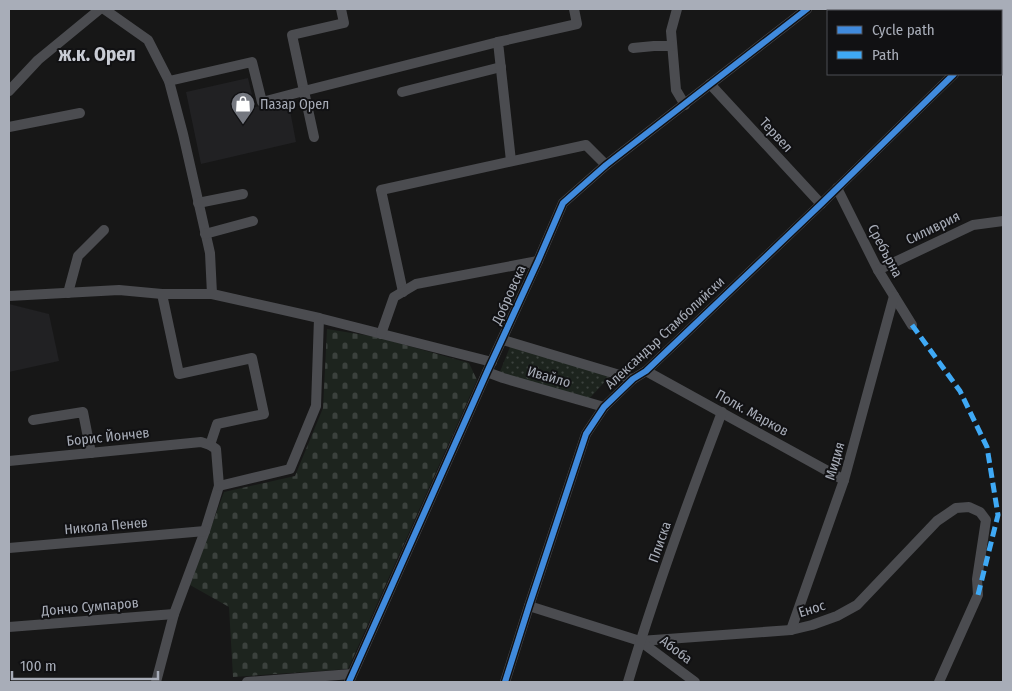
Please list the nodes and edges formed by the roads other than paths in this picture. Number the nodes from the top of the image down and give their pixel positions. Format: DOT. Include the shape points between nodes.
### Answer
graph roads {
  1 [pos="100,9"];
  2 [pos="104,9"];
  3 [pos="341,9"];
  4 [pos="574,9"];
  5 [pos="677,9"];
  6 [pos="807,9"];
  7 [pos="498,42"];
  8 [pos="672,46"];
  9 [pos="633,48"];
  10 [pos="500,67"];
  11 [pos="953,75"];
  12 [pos="168,81"];
  13 [pos="710,84"];
  14 [pos="9,91"];
  15 [pos="304,92"];
  16 [pos="402,92"];
  17 [pos="685,105"];
  18 [pos="80,113"];
  19 [pos="9,128"];
  20 [pos="314,137"];
  21 [pos="511,161"];
  22 [pos="606,165"];
  23 [pos="837,188"];
  24 [pos="243,194"];
  25 [pos="198,203"];
  26 [pos="821,204"];
  27 [pos="253,221"];
  28 [pos="1003,221"];
  29 [pos="104,230"];
  30 [pos="205,234"];
  31 [pos="538,261"];
  32 [pos="878,270"];
  33 [pos="403,292"];
  34 [pos="68,293"];
  35 [pos="162,294"];
  36 [pos="212,294"];
  37 [pos="9,296"];
  38 [pos="894,296"];
  39 [pos="319,318"];
  40 [pos="912,325"];
  41 [pos="381,334"];
  42 [pos="503,340"];
  43 [pos="492,362"];
  44 [pos="646,371"];
  45 [pos="487,372"];
  46 [pos="633,379"];
  47 [pos="604,407"];
  48 [pos="722,412"];
  49 [pos="34,420"];
  50 [pos="210,445"];
  51 [pos="91,453"];
  52 [pos="9,461"];
  53 [pos="844,480"];
  54 [pos="219,486"];
  55 [pos="205,531"];
  56 [pos="9,548"];
  57 [pos="529,606"];
  58 [pos="174,614"];
  59 [pos="9,627"];
  60 [pos="791,630"];
  61 [pos="640,640"];
  62 [pos="351,678"];
  63 [pos="156,682"];
  64 [pos="247,682"];
  65 [pos="506,682"];
  66 [pos="628,682"];
  67 [pos="695,682"];
  68 [pos="939,682"];
  1 -- 14 [label="street" via="38,60"];
  2 -- 12 [label="street" via="148,40"];
  3 -- 15 [label="street" via="344,23 292,35"];
  4 -- 7 [label="street" via="577,24"];
  5 -- 8 [label="street" via="671,31"];
  6 -- 13 [label="street, Добровска"];
  7 -- 10 [label="street"];
  7 -- 15 [label="street"];
  8 -- 9 [label="street"];
  8 -- 17 [label="street" via="676,90"];
  10 -- 16 [label="street"];
  10 -- 21 [label="street"];
  11 -- 23 [label="street, Александър Стамболийски"];
  12 -- 15 [label="street" via="252,62 262,102"];
  12 -- 25 [label="street"];
  13 -- 17 [label="street, Добровска"];
  13 -- 26 [label="street, Тервел"];
  15 -- 20 [label="street"];
  17 -- 22 [label="street, Добровска"];
  18 -- 19 [label="street"];
  21 -- 22 [label="street" via="586,144"];
  21 -- 33 [label="street" via="381,190"];
  22 -- 31 [label="street, Добровска" via="563,202"];
  23 -- 26 [label="street, Александър Стамболийски"];
  23 -- 32 [label="street, Сребърна"];
  24 -- 25 [label="street"];
  25 -- 30 [label="street"];
  26 -- 44 [label="street, Александър Стамболийски"];
  27 -- 30 [label="street"];
  28 -- 32 [label="street, Силиврия" via="973,225"];
  29 -- 34 [label="street" via="78,256"];
  30 -- 36 [label="street" via="210,253"];
  31 -- 33 [label="street" via="416,284"];
  31 -- 42 [label="street, Добровска"];
  32 -- 38 [label="street, Сребърна"];
  33 -- 41 [label="street" via="394,297"];
  34 -- 35 [label="street" via="119,290"];
  34 -- 37 [label="street"];
  35 -- 36 [label="street"];
  35 -- 50 [label="street" via="179,374 252,358 264,414 217,424"];
  36 -- 39 [label="street"];
  38 -- 40 [label="street, Сребърна"];
  38 -- 53 [label="street, Мидия"];
  39 -- 41 [label="street"];
  39 -- 54 [label="street" via="316,406 290,469"];
  41 -- 43 [label="street"];
  42 -- 43 [label="street, Добровска"];
  42 -- 46 [label="street"];
  43 -- 45 [label="street, Добровска"];
  44 -- 46 [label="street, Александър Стамболийски"];
  44 -- 48 [label="street, Полк. Марков"];
  45 -- 47 [label="street, Ивайло"];
  45 -- 62 [label="street, Добровска"];
  46 -- 47 [label="street, Александър Стамболийски"];
  47 -- 57 [label="street, Александър Стамболийски" via="586,434"];
  48 -- 53 [label="street, Полк. Марков"];
  48 -- 61 [label="street, Плиска"];
  49 -- 51 [label="street" via="83,412"];
  50 -- 51 [label="street, Борис Йончев" via="201,442"];
  50 -- 54 [label="street" via="216,449"];
  51 -- 52 [label="street, Борис Йончев"];
  53 -- 60 [label="street, Мидия"];
  54 -- 55 [label="street"];
  55 -- 56 [label="street, Никола Пенев"];
  55 -- 58 [label="street"];
  57 -- 61 [label="street, Енос"];
  57 -- 65 [label="street, Александър Стамболийски"];
  58 -- 59 [label="street, Дончо Сумпаров"];
  58 -- 63 [label="street"];
  60 -- 61 [label="street, Енос"];
  60 -- 68 [label="street, Енос" via="837,616 856,605 937,521 956,508 969,507 980,512 986,520 977,580 978,595"];
  61 -- 66 [label="street, Плиска"];
  61 -- 67 [label="street, Абоба"];
  62 -- 64 [label="street"];
}
